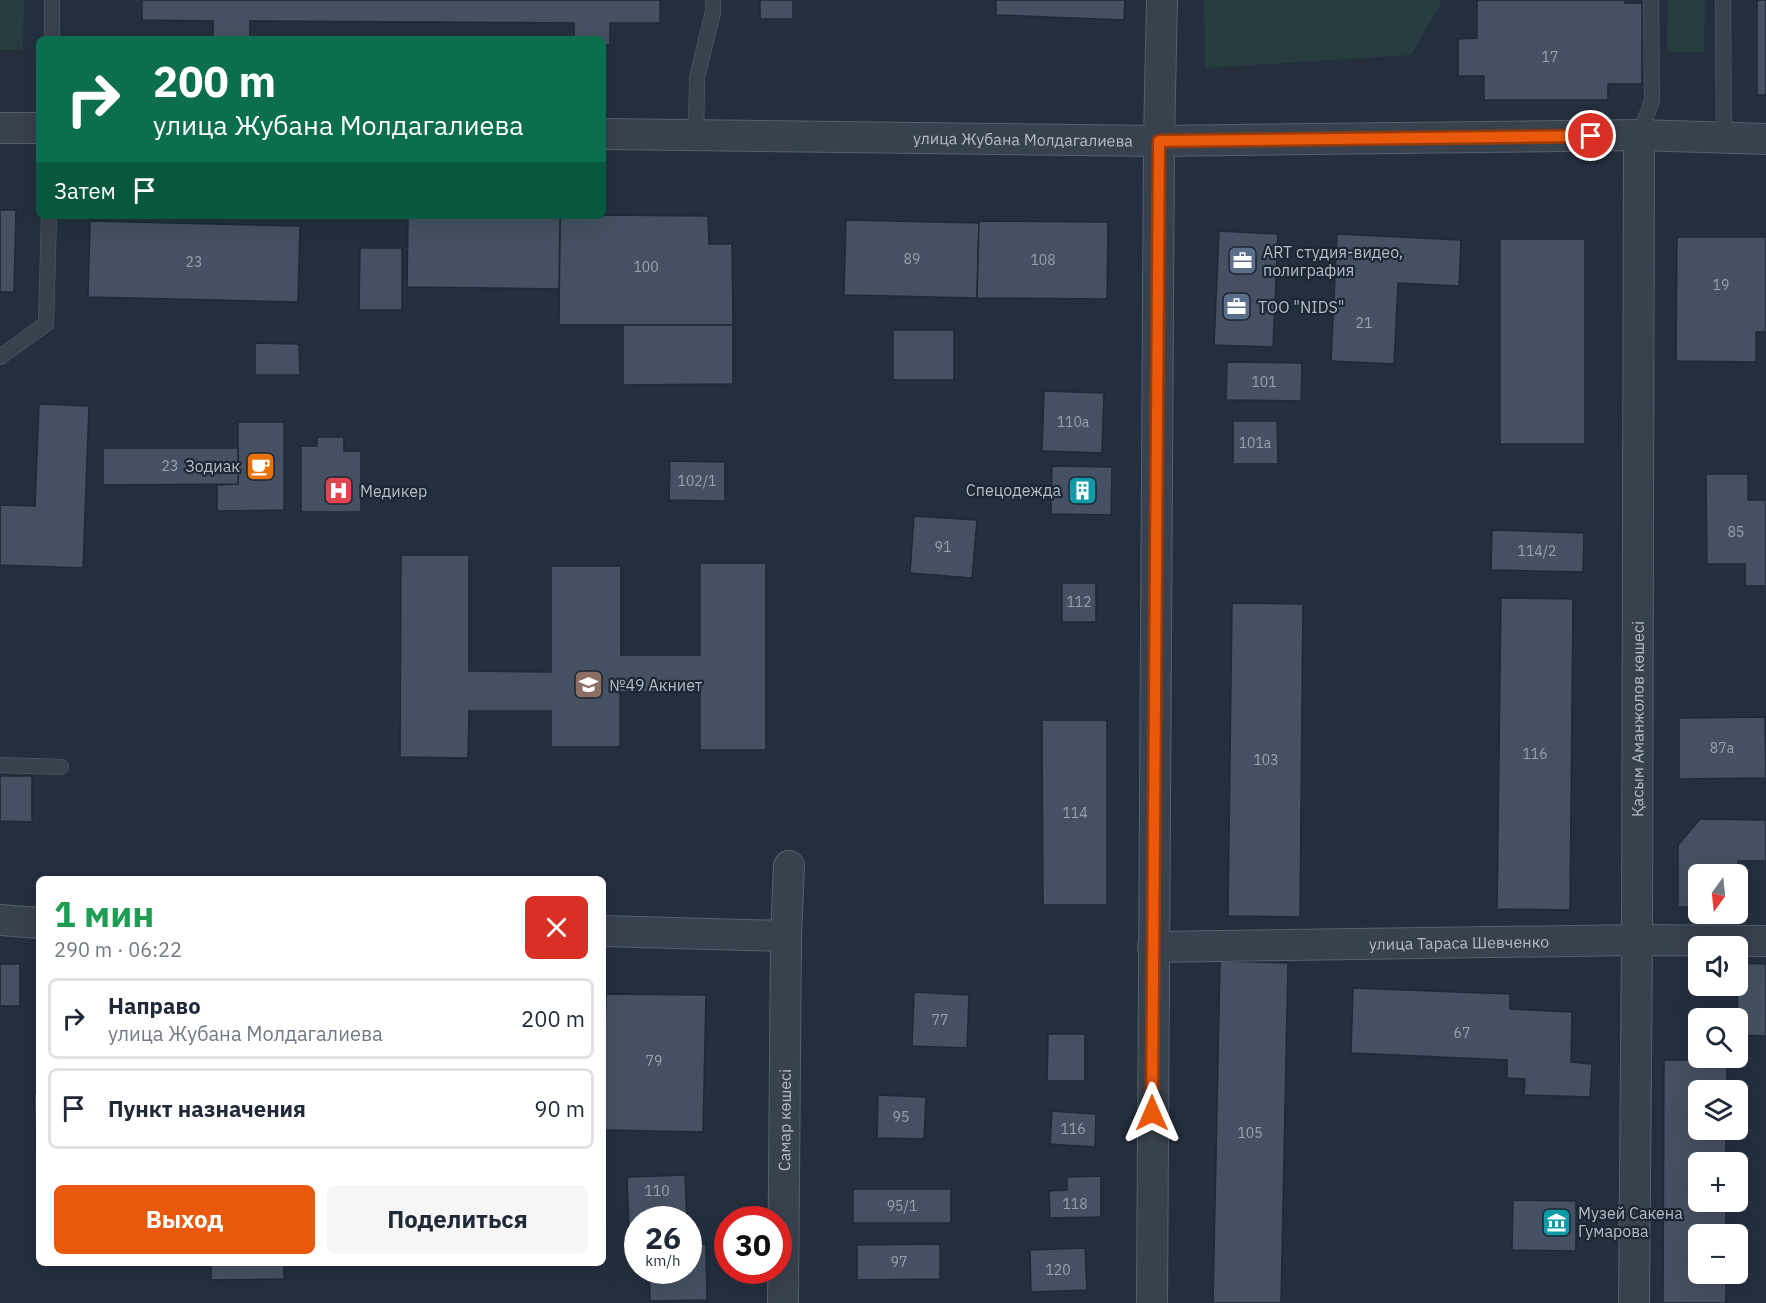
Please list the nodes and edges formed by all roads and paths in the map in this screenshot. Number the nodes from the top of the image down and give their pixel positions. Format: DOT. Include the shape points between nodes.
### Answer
graph roads {
  1 [pos="52,0"];
  2 [pos="713,0"];
  3 [pos="1162,0"];
  4 [pos="1651,0"];
  5 [pos="1723,0"];
  6 [pos="52,36"];
  7 [pos="0,128"];
  8 [pos="36,128"];
  9 [pos="606,134"];
  10 [pos="696,135"];
  11 [pos="1639,135"];
  12 [pos="1724,138"];
  13 [pos="1766,139"];
  14 [pos="1159,141"];
  15 [pos="49,219"];
  16 [pos="0,357"];
  17 [pos="0,765"];
  18 [pos="62,767"];
  19 [pos="789,866"];
  20 [pos="0,920"];
  21 [pos="36,923"];
  22 [pos="606,931"];
  23 [pos="786,936"];
  24 [pos="1637,940"];
  25 [pos="1766,941"];
  26 [pos="1153,947"];
  27 [pos="783,1303"];
  28 [pos="1152,1303"];
  29 [pos="1634,1303"];
  1 -- 6 [label="lane"];
  2 -- 10 [label="lane" via="697,78"];
  3 -- 14 [label="street"];
  4 -- 11 [label="lane" via="1652,102"];
  5 -- 12 [label="lane"];
  7 -- 8 [label="street"];
  9 -- 10 [label="street, улица Жубана Молдагалиева"];
  10 -- 14 [label="street, улица Жубана Молдагалиева"];
  11 -- 12 [label="street, улица Жубана Молдагалиева"];
  11 -- 14 [label="street, улица Жубана Молдагалиева"];
  11 -- 24 [label="street, Қасым Аманжолов көшесі"];
  12 -- 13 [label="street, улица Жубана Молдагалиева"];
  14 -- 26 [label="street"];
  15 -- 16 [label="lane" via="46,324"];
  17 -- 18 [label="lane"];
  19 -- 23 [label="street, Самар көшесі"];
  20 -- 21 [label="street"];
  22 -- 23 [label="street"];
  23 -- 27 [label="street, Самар көшесі"];
  24 -- 25 [label="street, улица Тараса Шевченко"];
  24 -- 26 [label="street, улица Тараса Шевченко"];
  24 -- 29 [label="street, Қасым Аманжолов көшесі"];
  26 -- 28 [label="street"];
}
